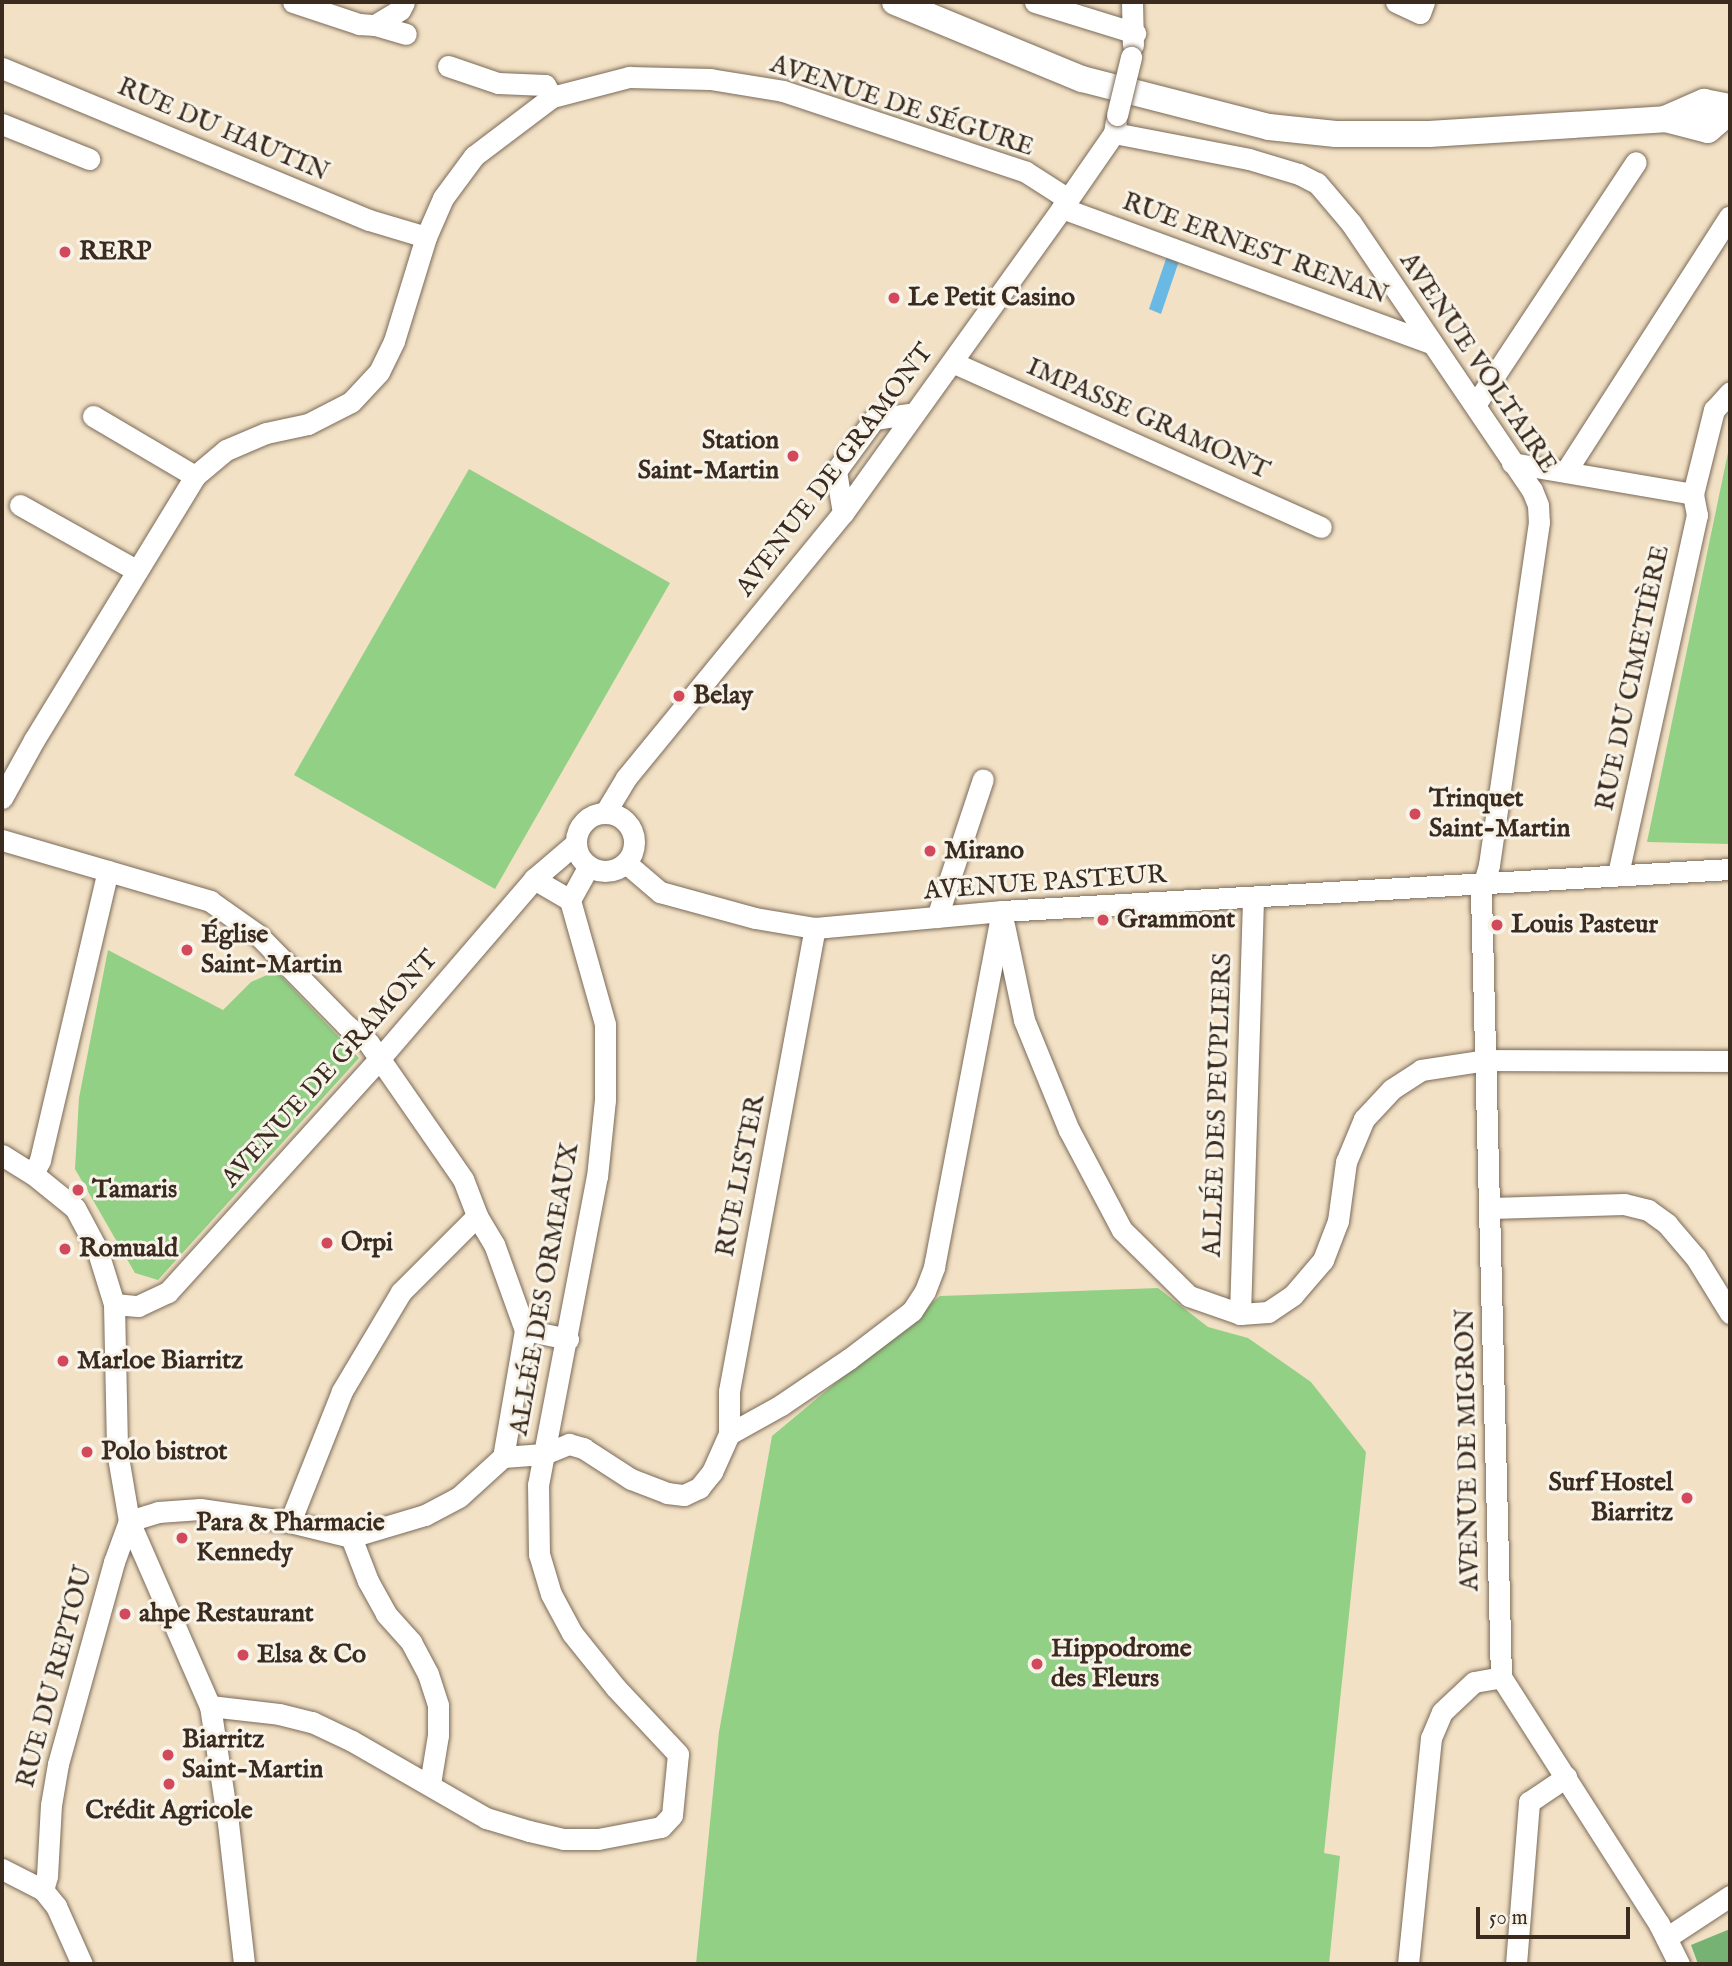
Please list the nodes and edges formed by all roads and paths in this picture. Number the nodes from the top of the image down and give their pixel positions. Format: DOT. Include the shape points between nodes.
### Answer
graph roads {
  1 [pos="293,2"];
  2 [pos="404,2"];
  3 [pos="895,2"];
  4 [pos="1035,2"];
  5 [pos="1132,2"];
  6 [pos="1396,2"];
  7 [pos="1424,2"];
  8 [pos="375,25"];
  9 [pos="1135,33"];
  10 [pos="406,34"];
  11 [pos="448,66"];
  12 [pos="2,68"];
  13 [pos="552,97"];
  14 [pos="1730,109"];
  15 [pos="2,124"];
  16 [pos="1115,124"];
  17 [pos="89,159"];
  18 [pos="1636,162"];
  19 [pos="1065,204"];
  20 [pos="1729,217"];
  21 [pos="426,237"];
  22 [pos="1430,343"];
  23 [pos="952,362"];
  24 [pos="1730,391"];
  25 [pos="1475,405"];
  26 [pos="915,413"];
  27 [pos="93,416"];
  28 [pos="1512,463"];
  29 [pos="1566,471"];
  30 [pos="195,476"];
  31 [pos="1693,494"];
  32 [pos="20,505"];
  33 [pos="843,513"];
  34 [pos="1321,527"];
  35 [pos="136,570"];
  36 [pos="984,779"];
  37 [pos="2,799"];
  38 [pos="605,813"];
  39 [pos="2,840"];
  40 [pos="576,843"];
  41 [pos="625,863"];
  42 [pos="589,866"];
  43 [pos="1730,869"];
  44 [pos="108,871"];
  45 [pos="1618,874"];
  46 [pos="534,879"];
  47 [pos="1483,883"];
  48 [pos="1253,898"];
  49 [pos="570,900"];
  50 [pos="1002,911"];
  51 [pos="937,917"];
  52 [pos="815,928"];
  53 [pos="380,1057"];
  54 [pos="1487,1060"];
  55 [pos="1730,1060"];
  56 [pos="2,1155"];
  57 [pos="33,1174"];
  58 [pos="1491,1208"];
  59 [pos="477,1216"];
  60 [pos="114,1304"];
  61 [pos="1730,1313"];
  62 [pos="1240,1314"];
  63 [pos="525,1330"];
  64 [pos="568,1339"];
  65 [pos="729,1434"];
  66 [pos="544,1454"];
  67 [pos="503,1457"];
  68 [pos="129,1521"];
  69 [pos="290,1522"];
  70 [pos="351,1537"];
  71 [pos="1501,1677"];
  72 [pos="210,1706"];
  73 [pos="1566,1777"];
  74 [pos="429,1784"];
  75 [pos="2,1869"];
  76 [pos="43,1890"];
  77 [pos="1730,1896"];
  78 [pos="1666,1938"];
  79 [pos="82,1964"];
  80 [pos="244,1964"];
  81 [pos="1408,1964"];
  82 [pos="1516,1964"];
  83 [pos="1679,1964"];
  1 -- 8 [label="street"];
  2 -- 8 [label="street" via="400,10"];
  3 -- 14 [label="main road" via="1082,79 1269,127 1336,134 1429,134 1682,118 1703,102"];
  4 -- 9 [label="street"];
  5 -- 9 [label="street"];
  6 -- 7 [label="street" via="1420,13"];
  8 -- 10 [label="street"];
  9 -- 16 [label="street, bridge"];
  11 -- 13 [label="street" via="498,83 545,85"];
  12 -- 21 [label="street, RUE DU HAUTIN" via="357,216"];
  13 -- 19 [label="street, AVENUE DE SÉGURE" via="629,77 710,79 783,91 1026,172"];
  13 -- 21 [label="street, AVENUE DE SÉGURE" via="474,156 443,198"];
  15 -- 17 [label="street"];
  16 -- 19 [label="street, AVENUE DE GRAMONT"];
  16 -- 22 [label="street, AVENUE VOLTAIRE" via="1249,159 1317,183 1351,223"];
  18 -- 25 [label="street"];
  19 -- 22 [label="street, RUE ERNEST RENAN"];
  19 -- 23 [label="street, AVENUE DE GRAMONT"];
  20 -- 29 [label="street"];
  21 -- 30 [label="street, AVENUE DE SÉGURE" via="394,341 379,372 351,402 308,424 266,433 226,450"];
  22 -- 25 [label="street, AVENUE VOLTAIRE"];
  23 -- 26 [label="street, AVENUE DE GRAMONT"];
  23 -- 34 [label="street, IMPASSE GRAMONT"];
  24 -- 31 [label="street, RUE DU CIMETIÈRE" via="1714,410"];
  25 -- 28 [label="street, AVENUE VOLTAIRE"];
  26 -- 33 [label="street, AVENUE DE GRAMONT"];
  26 -- 33 [label="street" via="874,419 836,471"];
  27 -- 30 [label="street"];
  28 -- 29 [label="street"];
  28 -- 47 [label="street, AVENUE VOLTAIRE" via="1532,489 1539,522"];
  29 -- 31 [label="street"];
  30 -- 35 [label="street, AVENUE DE SÉGURE"];
  31 -- 45 [label="street, RUE DU CIMETIÈRE" via="1697,516"];
  32 -- 35 [label="street"];
  33 -- 38 [label="street, AVENUE DE GRAMONT" via="625,778"];
  35 -- 37 [label="street, AVENUE DE SÉGURE"];
  36 -- 51 [label="street"];
  38 -- 40 [label="street" via="588,819"];
  38 -- 41 [label="street" via="622,818 632,831 634,848"];
  39 -- 44 [label="street"];
  40 -- 42 [label="street"];
  40 -- 46 [label="street, AVENUE DE GRAMONT"];
  41 -- 42 [label="street" via="608,871"];
  41 -- 52 [label="street, AVENUE PASTEUR" via="660,891 755,919"];
  42 -- 49 [label="street"];
  43 -- 45 [label="street, AVENUE PASTEUR"];
  44 -- 53 [label="street" via="210,901 258,935"];
  44 -- 57 [label="street"];
  45 -- 47 [label="street, AVENUE PASTEUR"];
  46 -- 49 [label="street"];
  46 -- 53 [label="street, AVENUE DE GRAMONT"];
  47 -- 48 [label="street, AVENUE PASTEUR"];
  47 -- 54 [label="street, AVENUE DE MIGRON"];
  48 -- 50 [label="street, AVENUE PASTEUR"];
  48 -- 62 [label="street, ALLÉE DES PEUPLIERS"];
  49 -- 64 [label="street, ALLÉE DES ORMEAUX" via="605,1024 605,1100 597,1177"];
  50 -- 51 [label="street, AVENUE PASTEUR"];
  50 -- 62 [label="street" via="1024,1020 1069,1130 1122,1230 1189,1296"];
  50 -- 65 [label="street" via="934,1267 925,1292 912,1311 849,1359"];
  51 -- 52 [label="street, AVENUE PASTEUR"];
  52 -- 65 [label="street, RUE LISTER" via="729,1391"];
  53 -- 59 [label="street" via="463,1180"];
  53 -- 60 [label="street, AVENUE DE GRAMONT" via="168,1292 138,1306"];
  54 -- 55 [label="street"];
  54 -- 58 [label="street, AVENUE DE MIGRON"];
  54 -- 62 [label="street" via="1422,1070 1392,1089 1364,1119 1346,1162 1338,1222 1323,1260 1293,1295 1268,1312"];
  56 -- 57 [label="street"];
  57 -- 60 [label="street" via="75,1208 97,1249"];
  58 -- 61 [label="street" via="1624,1204 1648,1210 1667,1224 1696,1258"];
  58 -- 71 [label="street, AVENUE DE MIGRON"];
  59 -- 63 [label="street" via="494,1244"];
  59 -- 69 [label="street" via="401,1292 342,1391"];
  60 -- 68 [label="street" via="117,1451"];
  63 -- 64 [label="street"];
  63 -- 67 [label="street"];
  64 -- 66 [label="street, ALLÉE DES ORMEAUX"];
  65 -- 66 [label="street, ALLÉE DES ORMEAUX" via="712,1472 699,1488 684,1495 631,1479 583,1448 569,1444"];
  66 -- 67 [label="street"];
  66 -- 74 [label="street" via="536,1518 539,1554 551,1594 572,1633 678,1754 672,1815 661,1827 630,1835 563,1839 486,1818"];
  67 -- 70 [label="street" via="459,1497 425,1515"];
  68 -- 69 [label="street" via="158,1512 200,1509"];
  68 -- 72 [label="street"];
  68 -- 76 [label="street, RUE DU REPTOU" via="58,1765"];
  69 -- 70 [label="street"];
  70 -- 74 [label="street" via="386,1614 411,1642 428,1674 438,1705 439,1735"];
  71 -- 73 [label="street"];
  71 -- 81 [label="street" via="1474,1682 1442,1712 1431,1738"];
  72 -- 74 [label="street" via="312,1722"];
  72 -- 80 [label="street"];
  73 -- 78 [label="street"];
  73 -- 82 [label="street" via="1529,1802"];
  75 -- 76 [label="street"];
  76 -- 79 [label="street" via="62,1916"];
  77 -- 78 [label="street"];
  78 -- 83 [label="street"];
}
